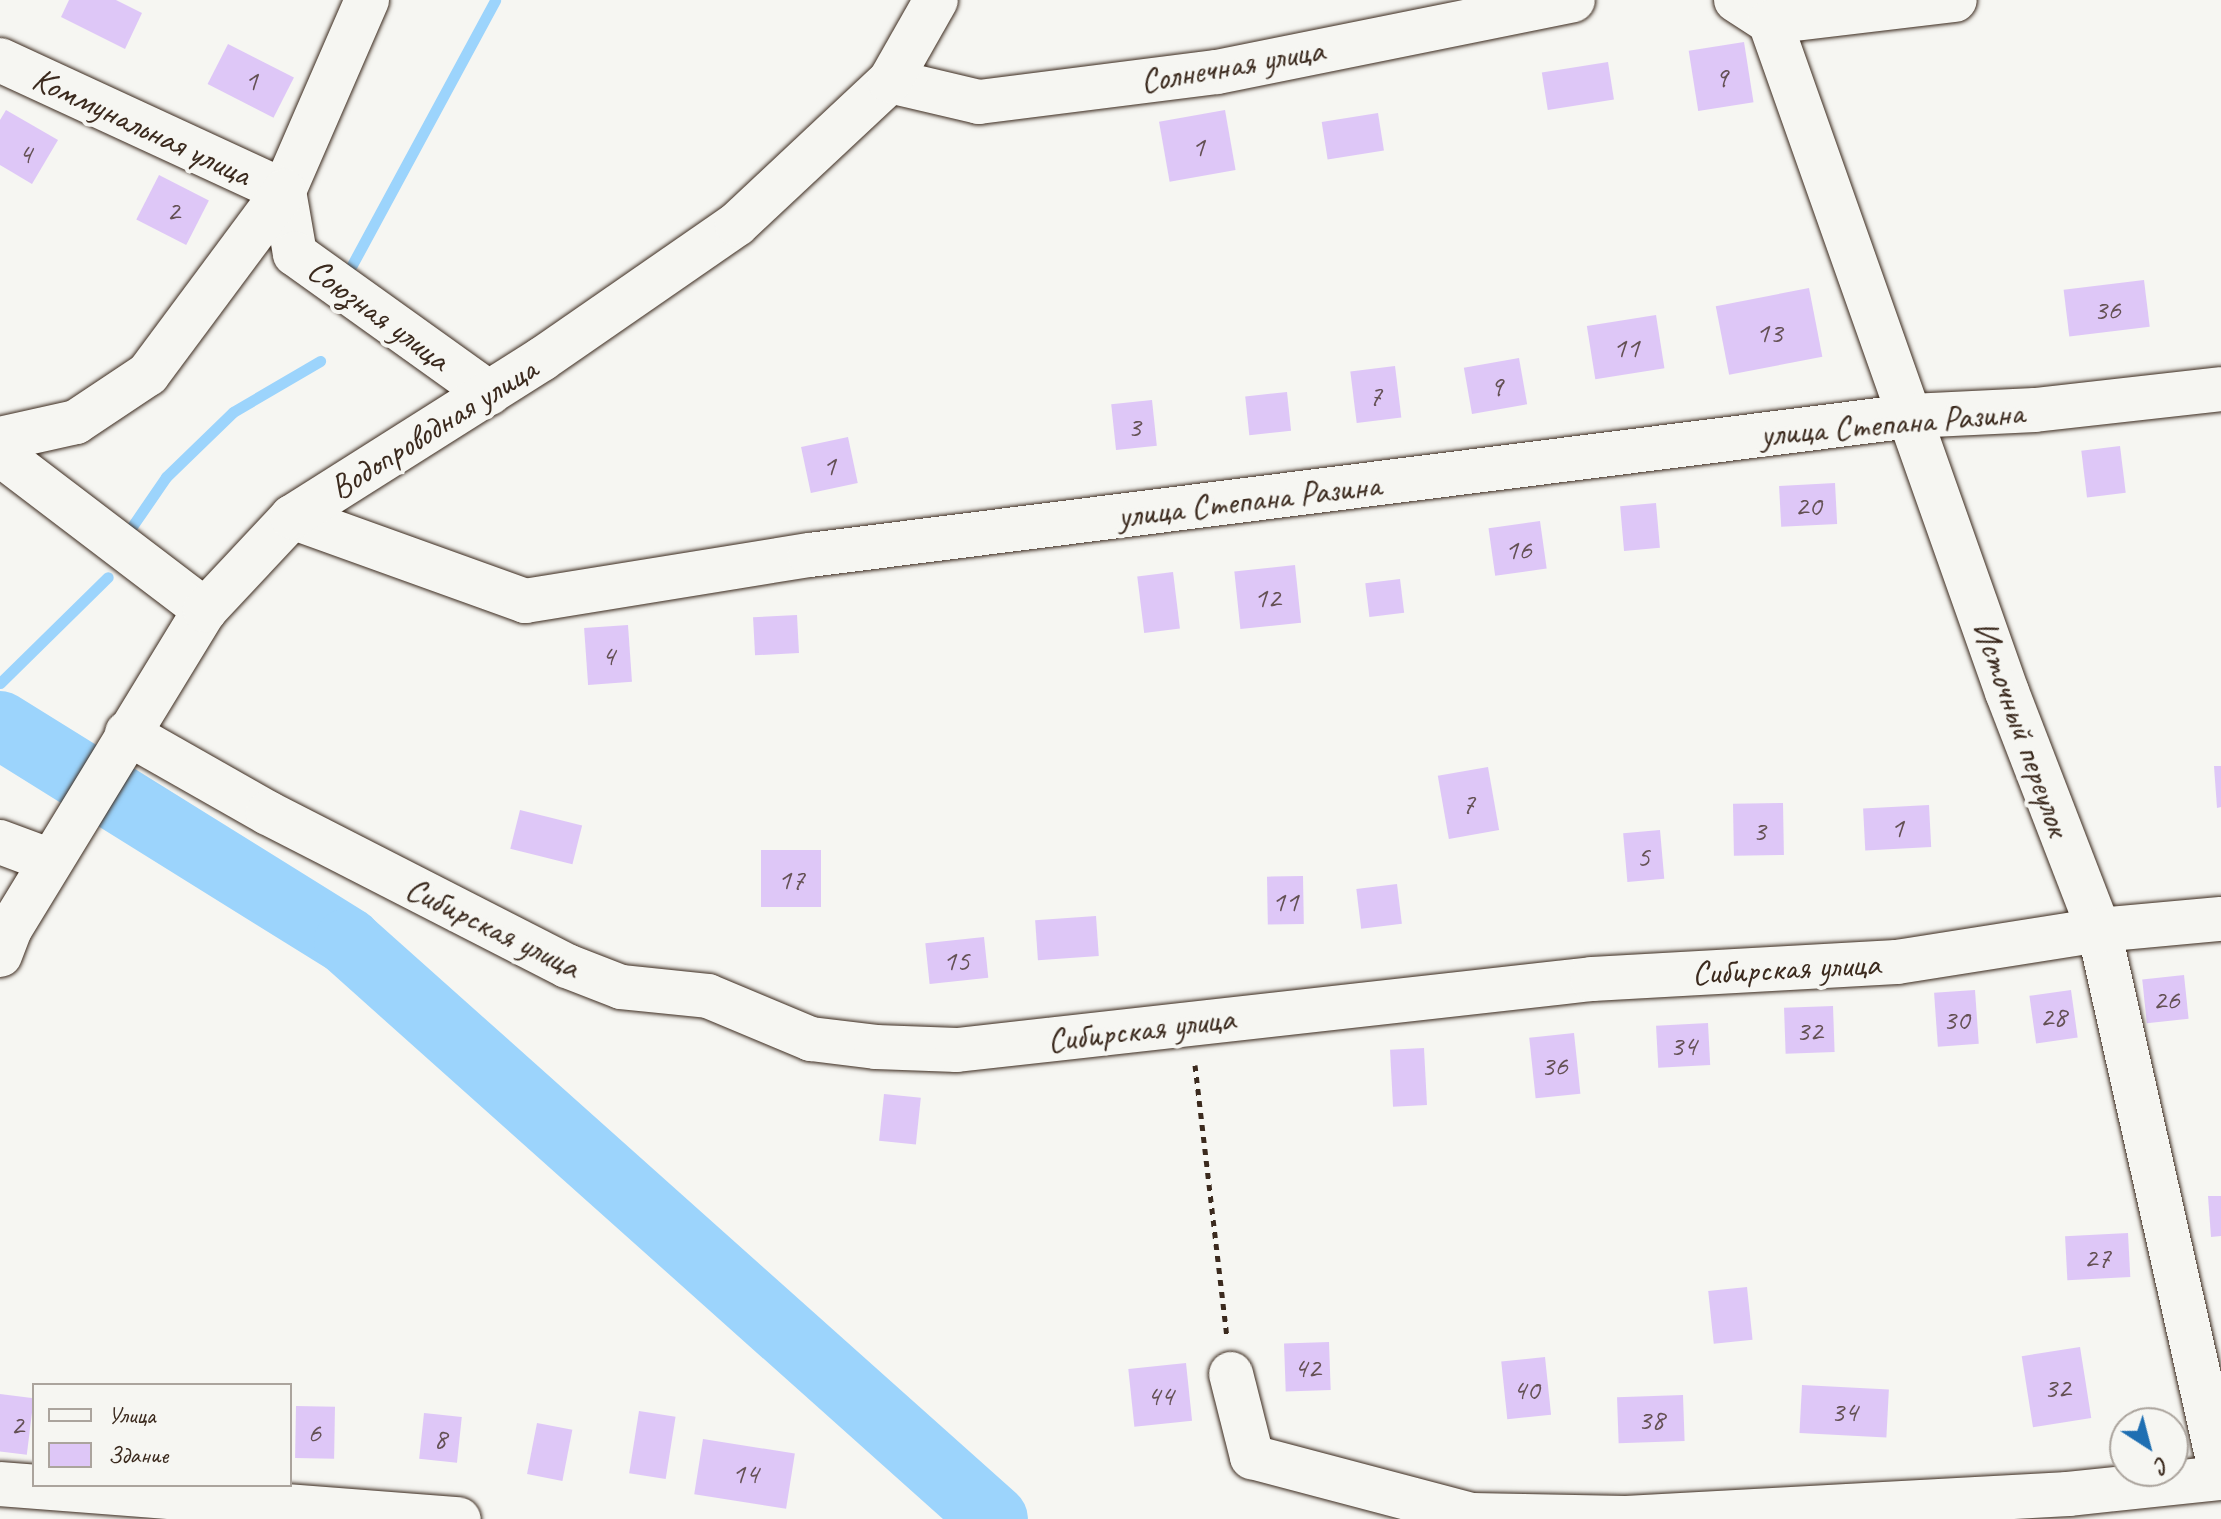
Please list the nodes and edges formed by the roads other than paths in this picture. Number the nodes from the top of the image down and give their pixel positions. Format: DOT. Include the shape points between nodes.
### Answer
graph roads {
  1 [pos="367,0"];
  2 [pos="1573,0"];
  3 [pos="1955,0"];
  4 [pos="929,2"];
  5 [pos="1763,7"];
  6 [pos="0,60"];
  7 [pos="890,81"];
  8 [pos="284,191"];
  9 [pos="2221,389"];
  10 [pos="489,393"];
  11 [pos="1911,416"];
  12 [pos="0,439"];
  13 [pos="0,454"];
  14 [pos="292,517"];
  15 [pos="205,610"];
  16 [pos="127,733"];
  17 [pos="0,842"];
  18 [pos="51,861"];
  19 [pos="2221,919"];
  20 [pos="2099,930"];
  21 [pos="5,942"];
  22 [pos="1231,1374"];
  23 [pos="2221,1476"];
  24 [pos="0,1484"];
  25 [pos="32,1486"];
  26 [pos="39,1487"];
  27 [pos="459,1519"];
  1 -- 8 [label="street"];
  2 -- 7 [label="street, Солнечная улица" via="1217,72 979,102"];
  3 -- 5 [label="street"];
  4 -- 7 [label="street, Водопроводная улица"];
  5 -- 11 [label="street, Источный переулок"];
  6 -- 8 [label="street, Коммунальная улица"];
  7 -- 10 [label="street, Водопроводная улица" via="737,224"];
  8 -- 10 [label="street, Союзная улица" via="295,254"];
  8 -- 12 [label="street" via="148,374 76,422"];
  9 -- 11 [label="street, улица Степана Разина" via="2035,410"];
  10 -- 14 [label="street, Водопроводная улица"];
  11 -- 14 [label="street, улица Степана Разина" via="810,555 525,601"];
  11 -- 20 [label="street, Источный переулок" via="2007,692"];
  13 -- 15 [label="street"];
  14 -- 15 [label="street, Водопроводная улица"];
  15 -- 16 [label="street, Водопроводная улица"];
  16 -- 18 [label="street, Водопроводная улица"];
  16 -- 20 [label="street, Сибирская улица" via="268,813 567,966 621,987 708,996 811,1039 957,1050 1592,979 1897,962"];
  17 -- 18 [label="street"];
  18 -- 21 [label="street, Водопроводная улица"];
  19 -- 20 [label="street, Сибирская улица"];
  20 -- 23 [label="street, Источный переулок"];
  22 -- 23 [label="street" via="1252,1457 1472,1515 1626,1518 2068,1494"];
  24 -- 25 [label="street"];
  26 -- 27 [label="street"];
}
